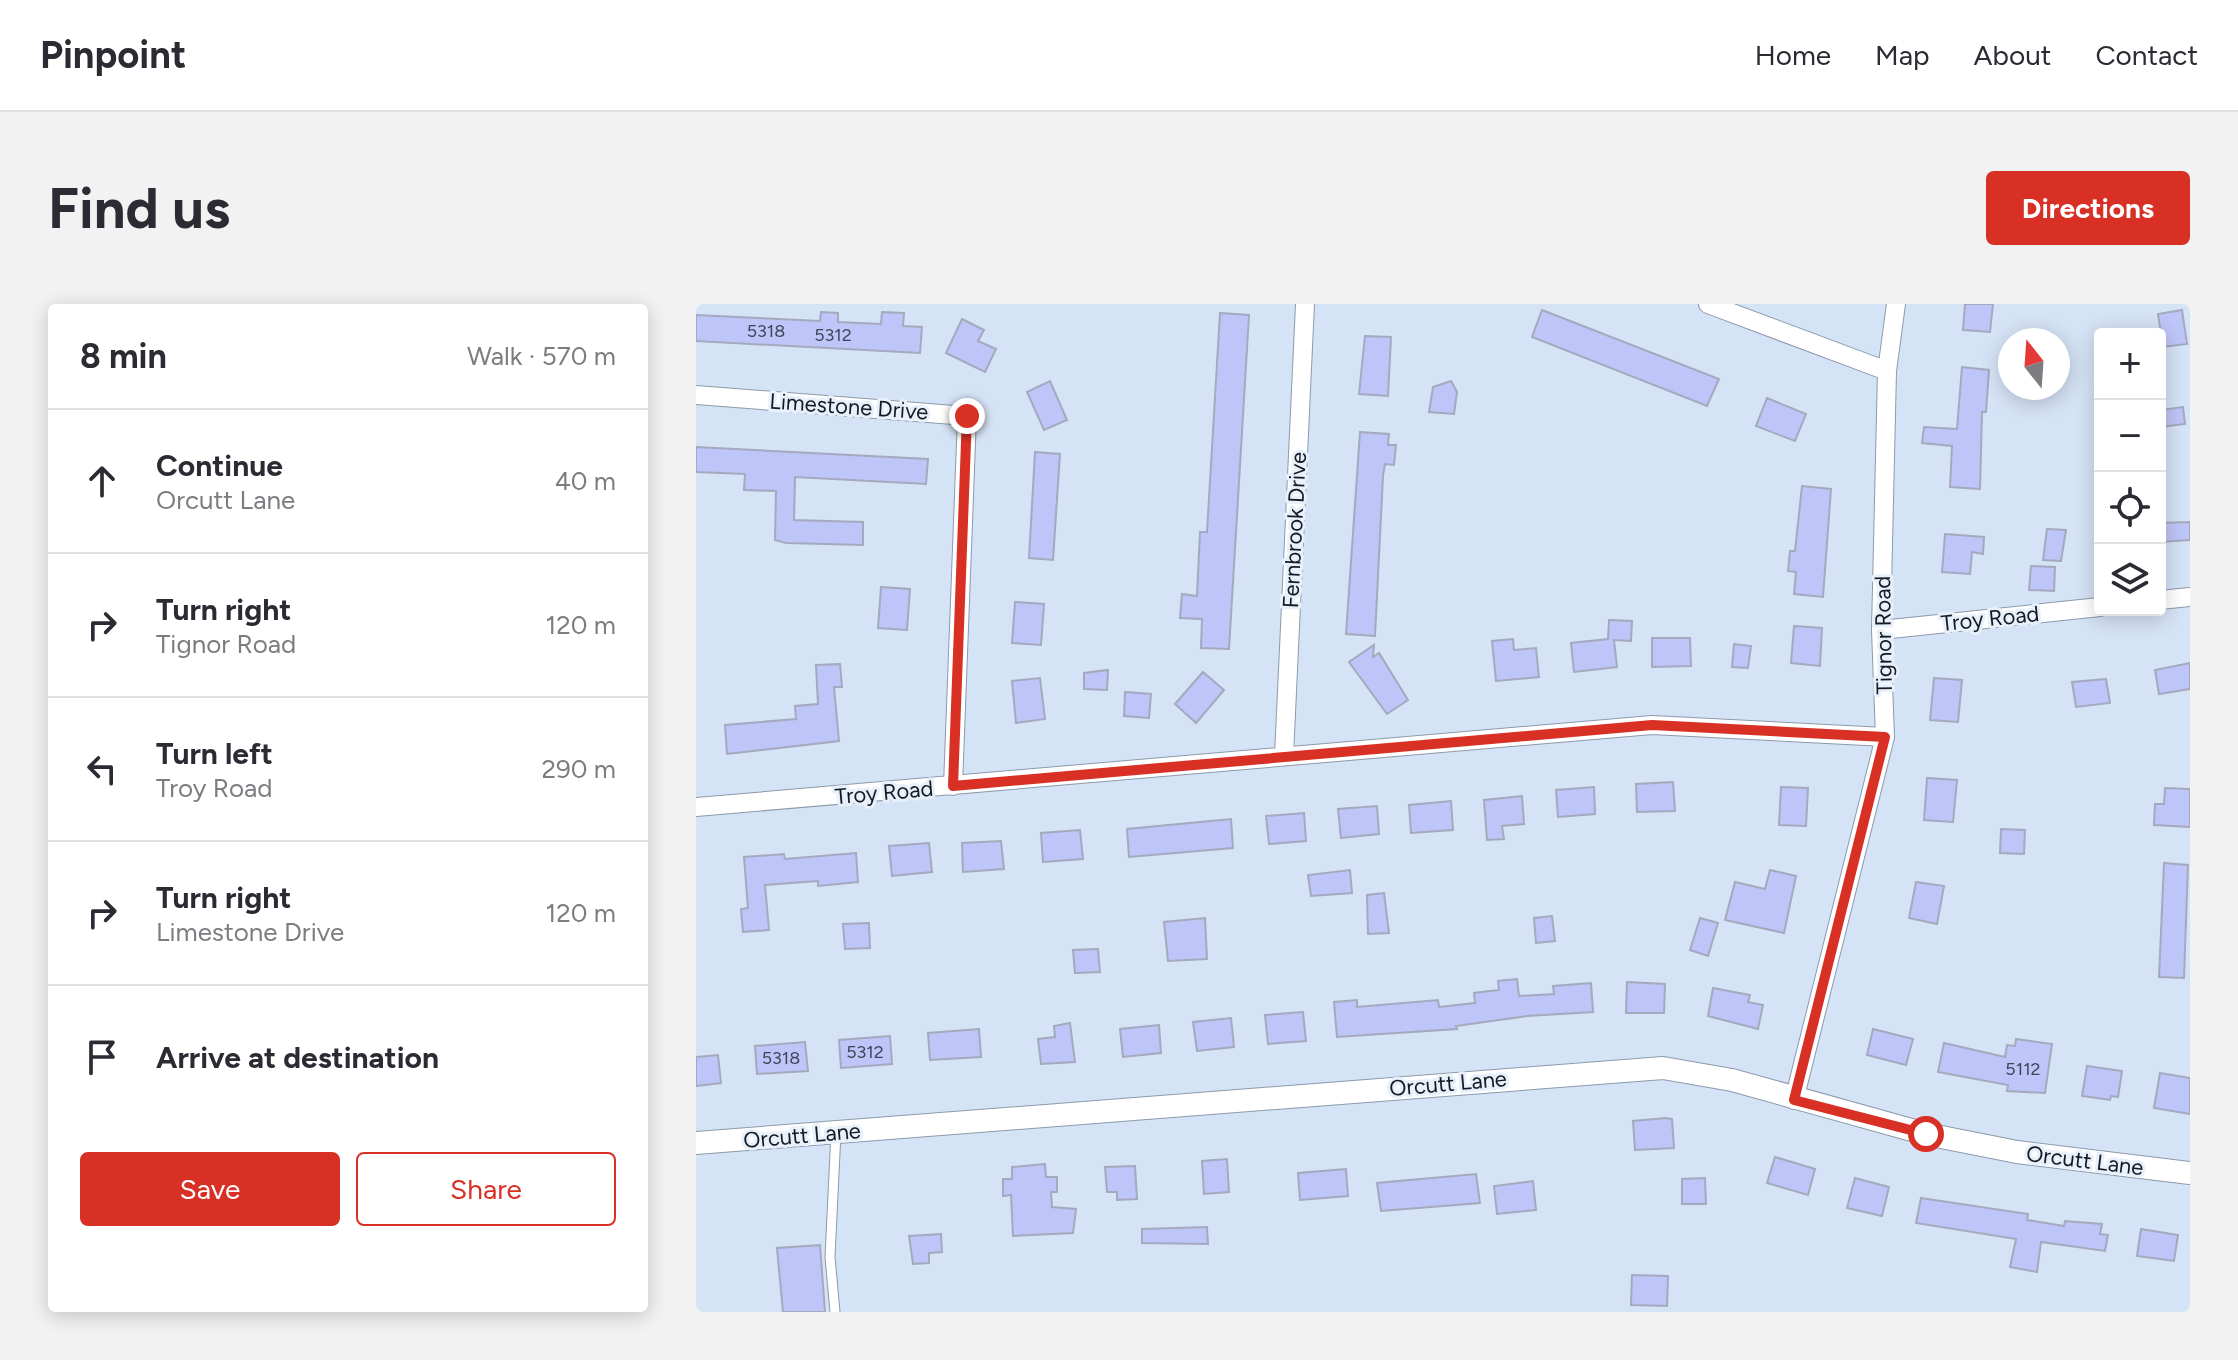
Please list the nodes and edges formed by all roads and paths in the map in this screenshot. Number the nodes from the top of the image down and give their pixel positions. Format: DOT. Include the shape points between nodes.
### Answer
graph roads {
  1 [pos="1305,304"];
  2 [pos="1708,304"];
  3 [pos="1896,304"];
  4 [pos="1887,371"];
  5 [pos="696,395"];
  6 [pos="2190,597"];
  7 [pos="2166,599"];
  8 [pos="2094,608"];
  9 [pos="1881,630"];
  10 [pos="1885,737"];
  11 [pos="1284,756"];
  12 [pos="953,786"];
  13 [pos="696,807"];
  14 [pos="1794,1100"];
  15 [pos="836,1132"];
  16 [pos="696,1143"];
  17 [pos="2190,1173"];
  18 [pos="835,1312"];
  1 -- 11 [label="street, Fernbrook Drive"];
  2 -- 4 [label="street"];
  3 -- 4 [label="street, Tignor Road"];
  4 -- 9 [label="street, Tignor Road"];
  5 -- 12 [label="street, Limestone Drive" via="967,416"];
  6 -- 7 [label="street"];
  8 -- 9 [label="street, Troy Road"];
  9 -- 10 [label="street, Tignor Road"];
  10 -- 11 [label="street, Troy Road" via="1652,725"];
  10 -- 14 [label="street, Tignor Road"];
  11 -- 12 [label="street, Troy Road"];
  12 -- 13 [label="street, Troy Road"];
  14 -- 15 [label="street, Orcutt Lane" via="1690,1071 1618,1069"];
  14 -- 17 [label="street, Orcutt Lane" via="2017,1152"];
  15 -- 16 [label="street, Orcutt Lane"];
  15 -- 18 [label="lane" via="830,1257"];
}
